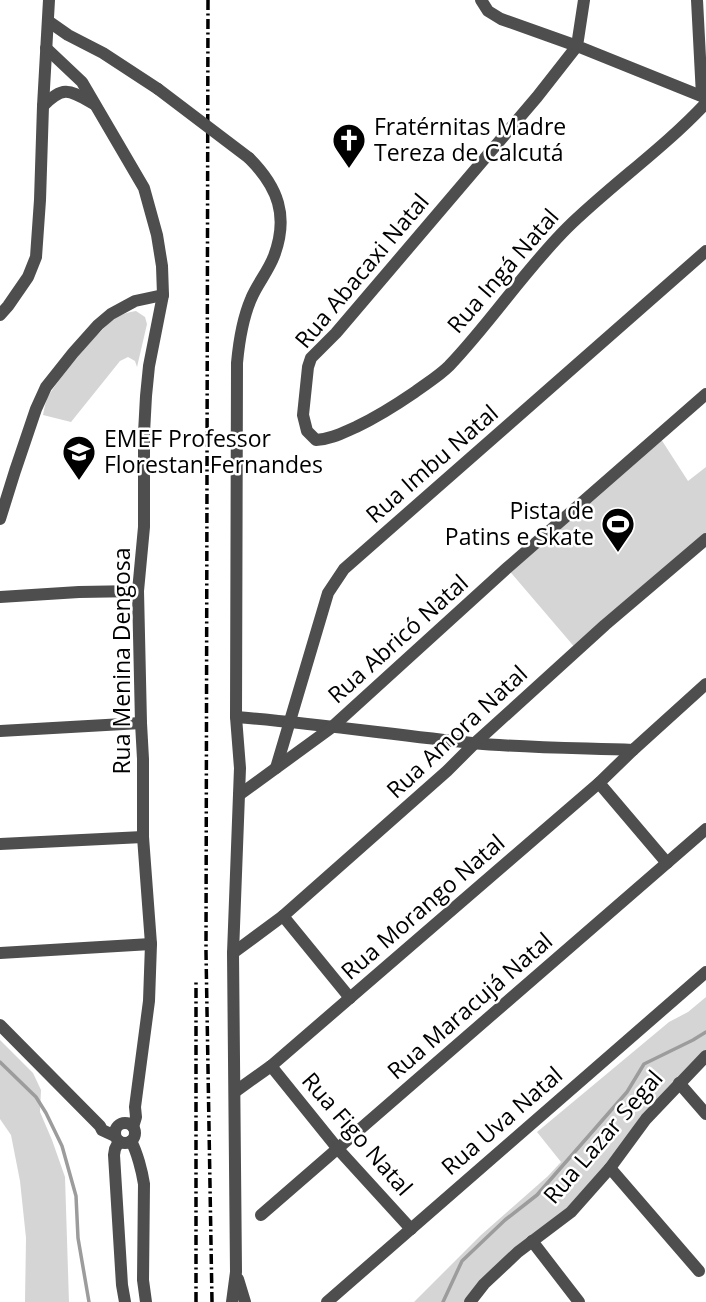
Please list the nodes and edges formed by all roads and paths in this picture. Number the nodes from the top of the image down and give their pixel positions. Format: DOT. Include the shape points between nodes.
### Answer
graph roads {
  1 [pos="49,0"];
  2 [pos="481,0"];
  3 [pos="584,0"];
  4 [pos="697,0"];
  5 [pos="702,14"];
  6 [pos="48,21"];
  7 [pos="577,46"];
  8 [pos="46,48"];
  9 [pos="705,99"];
  10 [pos="94,105"];
  11 [pos="43,106"];
  12 [pos="706,251"];
  13 [pos="163,295"];
  14 [pos="0,315"];
  15 [pos="706,394"];
  16 [pos="316,440"];
  17 [pos="0,519"];
  18 [pos="706,539"];
  19 [pos="138,591"];
  20 [pos="0,597"];
  21 [pos="706,684"];
  22 [pos="236,717"];
  23 [pos="289,721"];
  24 [pos="141,723"];
  25 [pos="331,727"];
  26 [pos="0,731"];
  27 [pos="475,743"];
  28 [pos="633,750"];
  29 [pos="276,768"];
  30 [pos="599,783"];
  31 [pos="239,795"];
  32 [pos="706,829"];
  33 [pos="143,837"];
  34 [pos="0,844"];
  35 [pos="667,863"];
  36 [pos="283,916"];
  37 [pos="151,944"];
  38 [pos="0,953"];
  39 [pos="233,953"];
  40 [pos="706,972"];
  41 [pos="350,998"];
  42 [pos="0,1025"];
  43 [pos="706,1056"];
  44 [pos="271,1066"];
  45 [pos="679,1083"];
  46 [pos="236,1091"];
  47 [pos="706,1114"];
  48 [pos="124,1134"];
  49 [pos="338,1149"];
  50 [pos="610,1168"];
  51 [pos="261,1215"];
  52 [pos="411,1229"];
  53 [pos="532,1241"];
  54 [pos="699,1271"];
  55 [pos="236,1272"];
  56 [pos="125,1302"];
  57 [pos="146,1302"];
  58 [pos="232,1302"];
  59 [pos="245,1302"];
  60 [pos="327,1302"];
  61 [pos="470,1302"];
  62 [pos="579,1302"];
  1 -- 6 [label="street"];
  2 -- 7 [label="street" via="501,19"];
  3 -- 7 [label="street"];
  4 -- 5 [label="street"];
  5 -- 9 [label="street"];
  6 -- 8 [label="street"];
  6 -- 22 [label="street, bridge" via="158,89 249,158 278,198 280,231 275,255 252,296 239,339"];
  7 -- 9 [label="street"];
  7 -- 16 [label="street, Rua Abacaxi Natal" via="312,358 303,415"];
  8 -- 10 [label="street, Rua Menina Dengosa" via="82,82"];
  8 -- 11 [label="street"];
  9 -- 16 [label="street, Rua Ingá Natal" via="645,161 565,230 436,378 372,420"];
  10 -- 11 [label="street" via="71,92 61,92"];
  10 -- 13 [label="street, Rua Menina Dengosa" via="144,188 157,235"];
  11 -- 14 [label="street" via="36,257"];
  12 -- 23 [label="street, Rua Imbu Natal" via="344,569 328,593"];
  13 -- 17 [label="street" via="135,301 111,314 46,387"];
  13 -- 19 [label="street, Rua Menina Dengosa" via="146,396"];
  15 -- 25 [label="street, Rua Abricó Natal"];
  18 -- 27 [label="street, Rua Amora Natal"];
  19 -- 20 [label="street"];
  19 -- 24 [label="street, Rua Menina Dengosa"];
  21 -- 28 [label="street, Rua Morango Natal"];
  22 -- 23 [label="street"];
  22 -- 31 [label="street"];
  23 -- 25 [label="street"];
  23 -- 29 [label="street, Rua Imbu Natal"];
  24 -- 26 [label="street"];
  24 -- 33 [label="street, Rua Menina Dengosa"];
  25 -- 27 [label="street"];
  25 -- 29 [label="street, Rua Abricó Natal"];
  27 -- 28 [label="street"];
  27 -- 36 [label="street, Rua Amora Natal"];
  28 -- 30 [label="street, Rua Morango Natal"];
  29 -- 31 [label="street, Rua Abricó Natal"];
  30 -- 35 [label="street"];
  30 -- 41 [label="street, Rua Morango Natal"];
  31 -- 39 [label="street"];
  32 -- 35 [label="street, Rua Maracujá Natal"];
  33 -- 34 [label="street"];
  33 -- 37 [label="street, Rua Menina Dengosa"];
  35 -- 49 [label="street, Rua Maracujá Natal"];
  36 -- 39 [label="street, Rua Amora Natal"];
  36 -- 41 [label="street"];
  37 -- 38 [label="street"];
  37 -- 48 [label="street, Rua Menina Dengosa" via="136,1113"];
  39 -- 46 [label="street"];
  40 -- 52 [label="street, Rua Uva Natal"];
  41 -- 44 [label="street, Rua Morango Natal"];
  42 -- 48 [label="street" via="100,1126"];
  43 -- 45 [label="street, Rua Lazar Segal"];
  44 -- 46 [label="street, Rua Morango Natal"];
  44 -- 49 [label="street, Rua Figo Natal"];
  45 -- 47 [label="street"];
  45 -- 50 [label="street, Rua Lazar Segal"];
  46 -- 55 [label="street"];
  48 -- 56 [label="street, Rua Menina Dengosa" via="114,1155"];
  48 -- 57 [label="street" via="136,1149 143,1174"];
  49 -- 51 [label="street, Rua Maracujá Natal"];
  49 -- 52 [label="street, Rua Figo Natal"];
  50 -- 53 [label="street, Rua Lazar Segal" via="571,1212"];
  50 -- 54 [label="street"];
  52 -- 60 [label="street, Rua Uva Natal"];
  53 -- 61 [label="street, Rua Lazar Segal"];
  53 -- 62 [label="street"];
  55 -- 58 [label="street"];
  55 -- 59 [label="street"];
}
